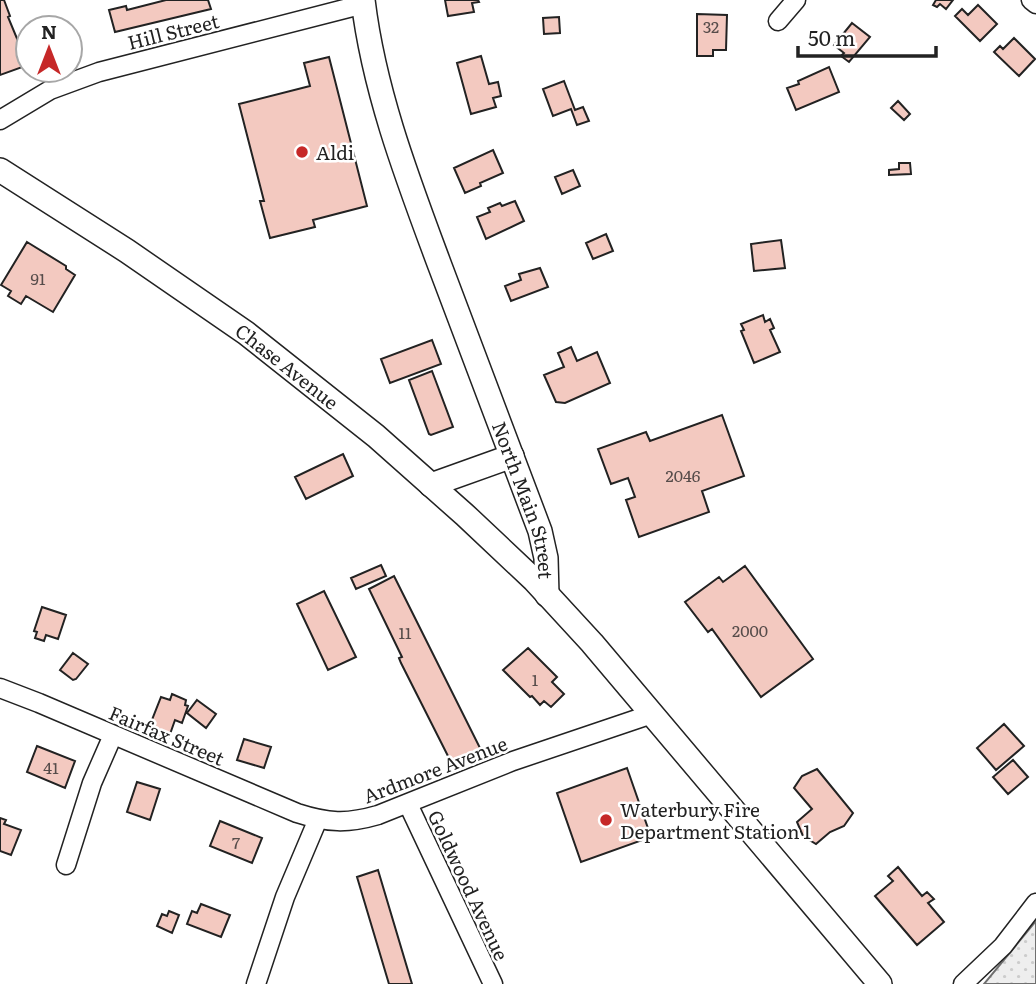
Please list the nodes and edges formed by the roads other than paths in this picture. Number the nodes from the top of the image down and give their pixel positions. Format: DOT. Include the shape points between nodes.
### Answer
graph roads {
  1 [pos="796,0"];
  2 [pos="1031,0"];
  3 [pos="364,2"];
  4 [pos="1036,4"];
  5 [pos="778,21"];
  6 [pos="0,120"];
  7 [pos="0,170"];
  8 [pos="512,456"];
  9 [pos="431,485"];
  10 [pos="548,595"];
  11 [pos="0,688"];
  12 [pos="652,713"];
  13 [pos="114,735"];
  14 [pos="408,804"];
  15 [pos="318,819"];
  16 [pos="66,865"];
  17 [pos="1036,903"];
  18 [pos="256,984"];
  19 [pos="493,984"];
  20 [pos="880,984"];
  21 [pos="962,984"];
  1 -- 5 [label="street"];
  2 -- 4 [label="street"];
  3 -- 6 [label="street, Hill Street" via="99,72 50,90"];
  3 -- 8 [label="main road, North Main Street" via="374,64 397,145"];
  7 -- 9 [label="main road, Chase Avenue" via="246,333"];
  8 -- 9 [label="main road"];
  8 -- 10 [label="main road, North Main Street" via="542,538"];
  9 -- 10 [label="main road, Chase Avenue"];
  10 -- 12 [label="main road, North Main Street"];
  11 -- 13 [label="street, Fairfax Street"];
  12 -- 14 [label="street, Ardmore Avenue" via="513,761"];
  12 -- 20 [label="main road, North Main Street"];
  13 -- 15 [label="street, Fairfax Street"];
  13 -- 16 [label="street" via="92,783"];
  14 -- 15 [label="street, Ardmore Avenue" via="352,822"];
  14 -- 19 [label="street, Goldwood Avenue"];
  15 -- 18 [label="street"];
  17 -- 21 [label="street" via="1003,946"];
}
